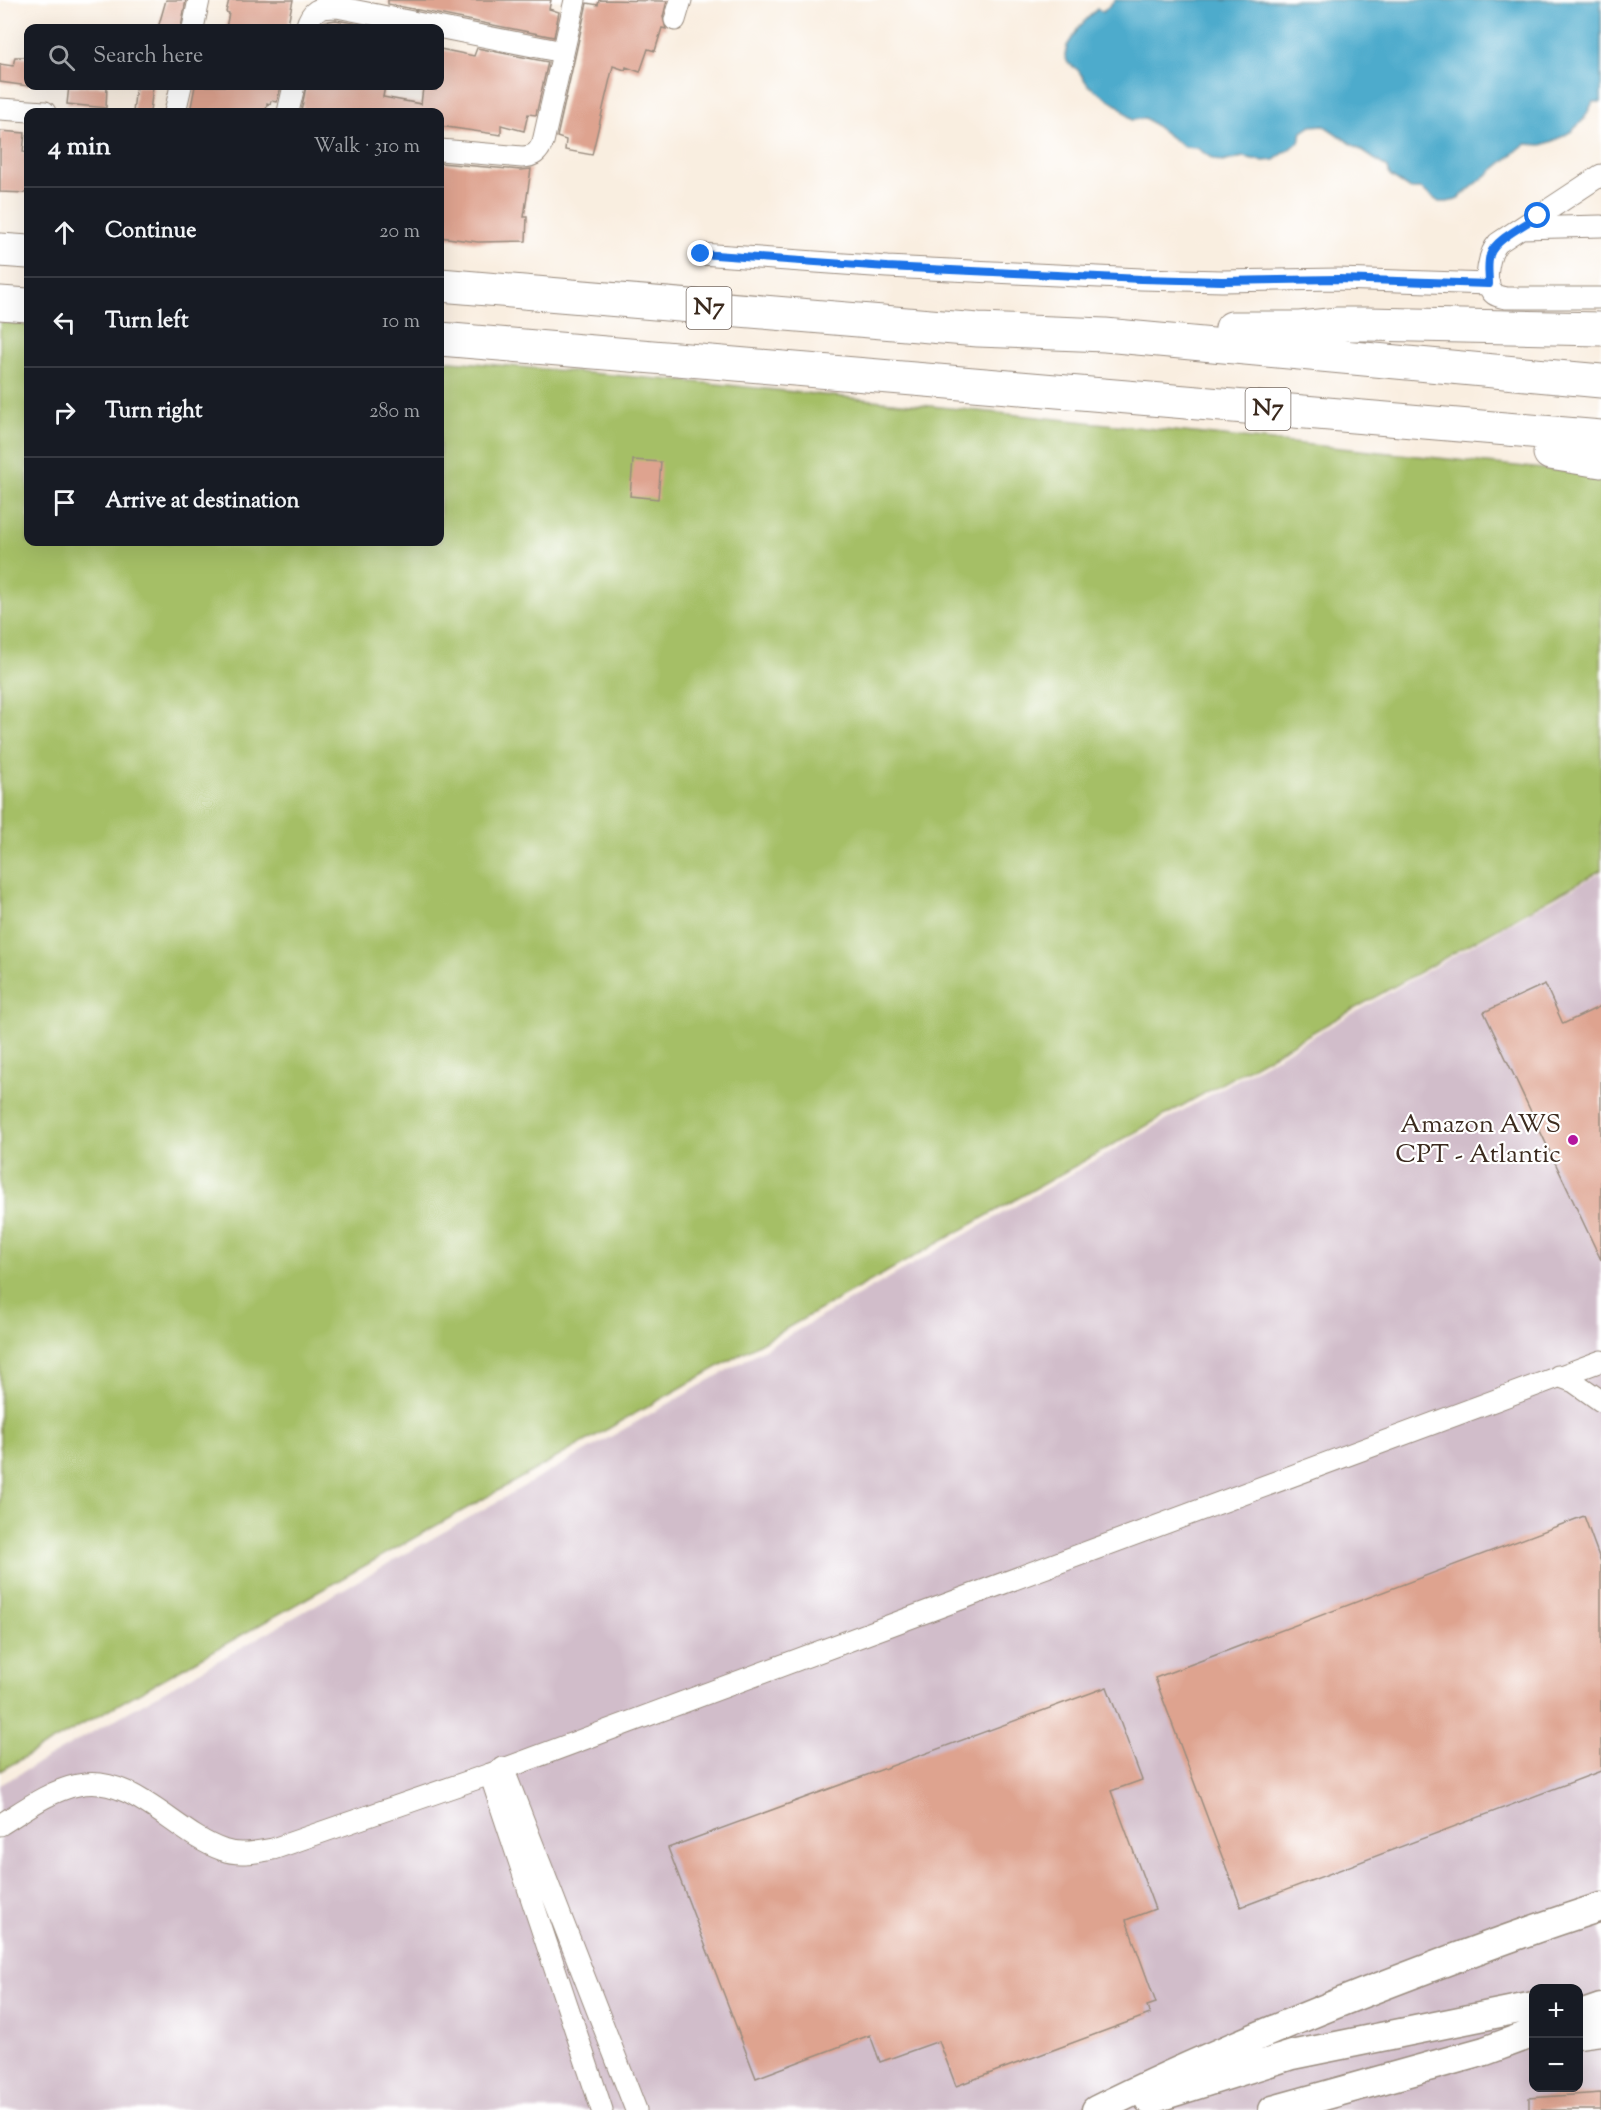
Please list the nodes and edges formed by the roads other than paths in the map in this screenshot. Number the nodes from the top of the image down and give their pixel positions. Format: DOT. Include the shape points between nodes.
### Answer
graph roads {
  1 [pos="199,0"];
  2 [pos="575,0"];
  3 [pos="311,19"];
  4 [pos="194,24"];
  5 [pos="422,24"];
  6 [pos="444,28"];
  7 [pos="563,52"];
  8 [pos="180,90"];
  9 [pos="293,90"];
  10 [pos="176,108"];
  11 [pos="289,108"];
  12 [pos="0,109"];
  13 [pos="24,111"];
  14 [pos="444,150"];
  15 [pos="1601,175"];
  16 [pos="1601,226"];
  17 [pos="1519,228"];
  18 [pos="0,249"];
  19 [pos="24,252"];
  20 [pos="701,254"];
  21 [pos="1489,284"];
  22 [pos="444,285"];
  23 [pos="1601,298"];
  24 [pos="0,303"];
  25 [pos="24,305"];
  26 [pos="1601,328"];
  27 [pos="1105,335"];
  28 [pos="444,339"];
  29 [pos="935,380"];
  30 [pos="1601,381"];
  31 [pos="1601,437"];
  32 [pos="1601,461"];
  33 [pos="1601,1361"];
  34 [pos="1558,1376"];
  35 [pos="1601,1401"];
  36 [pos="496,1771"];
  37 [pos="0,1825"];
  38 [pos="1601,1907"];
  39 [pos="1601,1990"];
  40 [pos="1583,1994"];
  41 [pos="1529,2007"];
  42 [pos="1601,2008"];
  43 [pos="1583,2014"];
  44 [pos="1601,2031"];
  45 [pos="1583,2033"];
  46 [pos="1529,2034"];
  47 [pos="1529,2043"];
  48 [pos="1485,2051"];
  49 [pos="602,2110"];
  50 [pos="636,2110"];
  51 [pos="1096,2110"];
  52 [pos="1118,2110"];
  53 [pos="1273,2110"];
  1 -- 4 [label="street"];
  2 -- 7 [label="street"];
  3 -- 5 [label="street" via="326,7 337,7"];
  6 -- 7 [label="street"];
  7 -- 14 [label="street" via="543,142 535,155"];
  8 -- 10 [label="street"];
  9 -- 11 [label="street"];
  12 -- 13 [label="street"];
  15 -- 17 [label="street"];
  16 -- 17 [label="street"];
  17 -- 21 [label="street" via="1492,250"];
  18 -- 19 [label="highway"];
  20 -- 21 [label="street" via="1141,279"];
  21 -- 23 [label="street" via="1497,296 1506,298"];
  22 -- 27 [label="highway, N7" via="978,330"];
  24 -- 25 [label="highway"];
  26 -- 27 [label="highway" via="1338,324"];
  27 -- 30 [label="highway, N7"];
  28 -- 29 [label="highway, N7"];
  29 -- 31 [label="highway, N7"];
  29 -- 32 [label="highway" via="954,398 1432,440"];
  33 -- 34 [label="street"];
  34 -- 35 [label="street"];
  34 -- 36 [label="street"];
  36 -- 37 [label="street" via="273,1849 248,1854 223,1850 133,1794 105,1785 79,1784 49,1795"];
  36 -- 49 [label="street"];
  36 -- 50 [label="street"];
  38 -- 51 [label="main road" via="1482,1947 1322,2010 1214,2054"];
  39 -- 40 [label="main road"];
  41 -- 52 [label="main road" via="1292,2055"];
  42 -- 43 [label="main road"];
  44 -- 45 [label="main road"];
  46 -- 48 [label="main road"];
  47 -- 48 [label="main road"];
  48 -- 53 [label="main road"];
}
